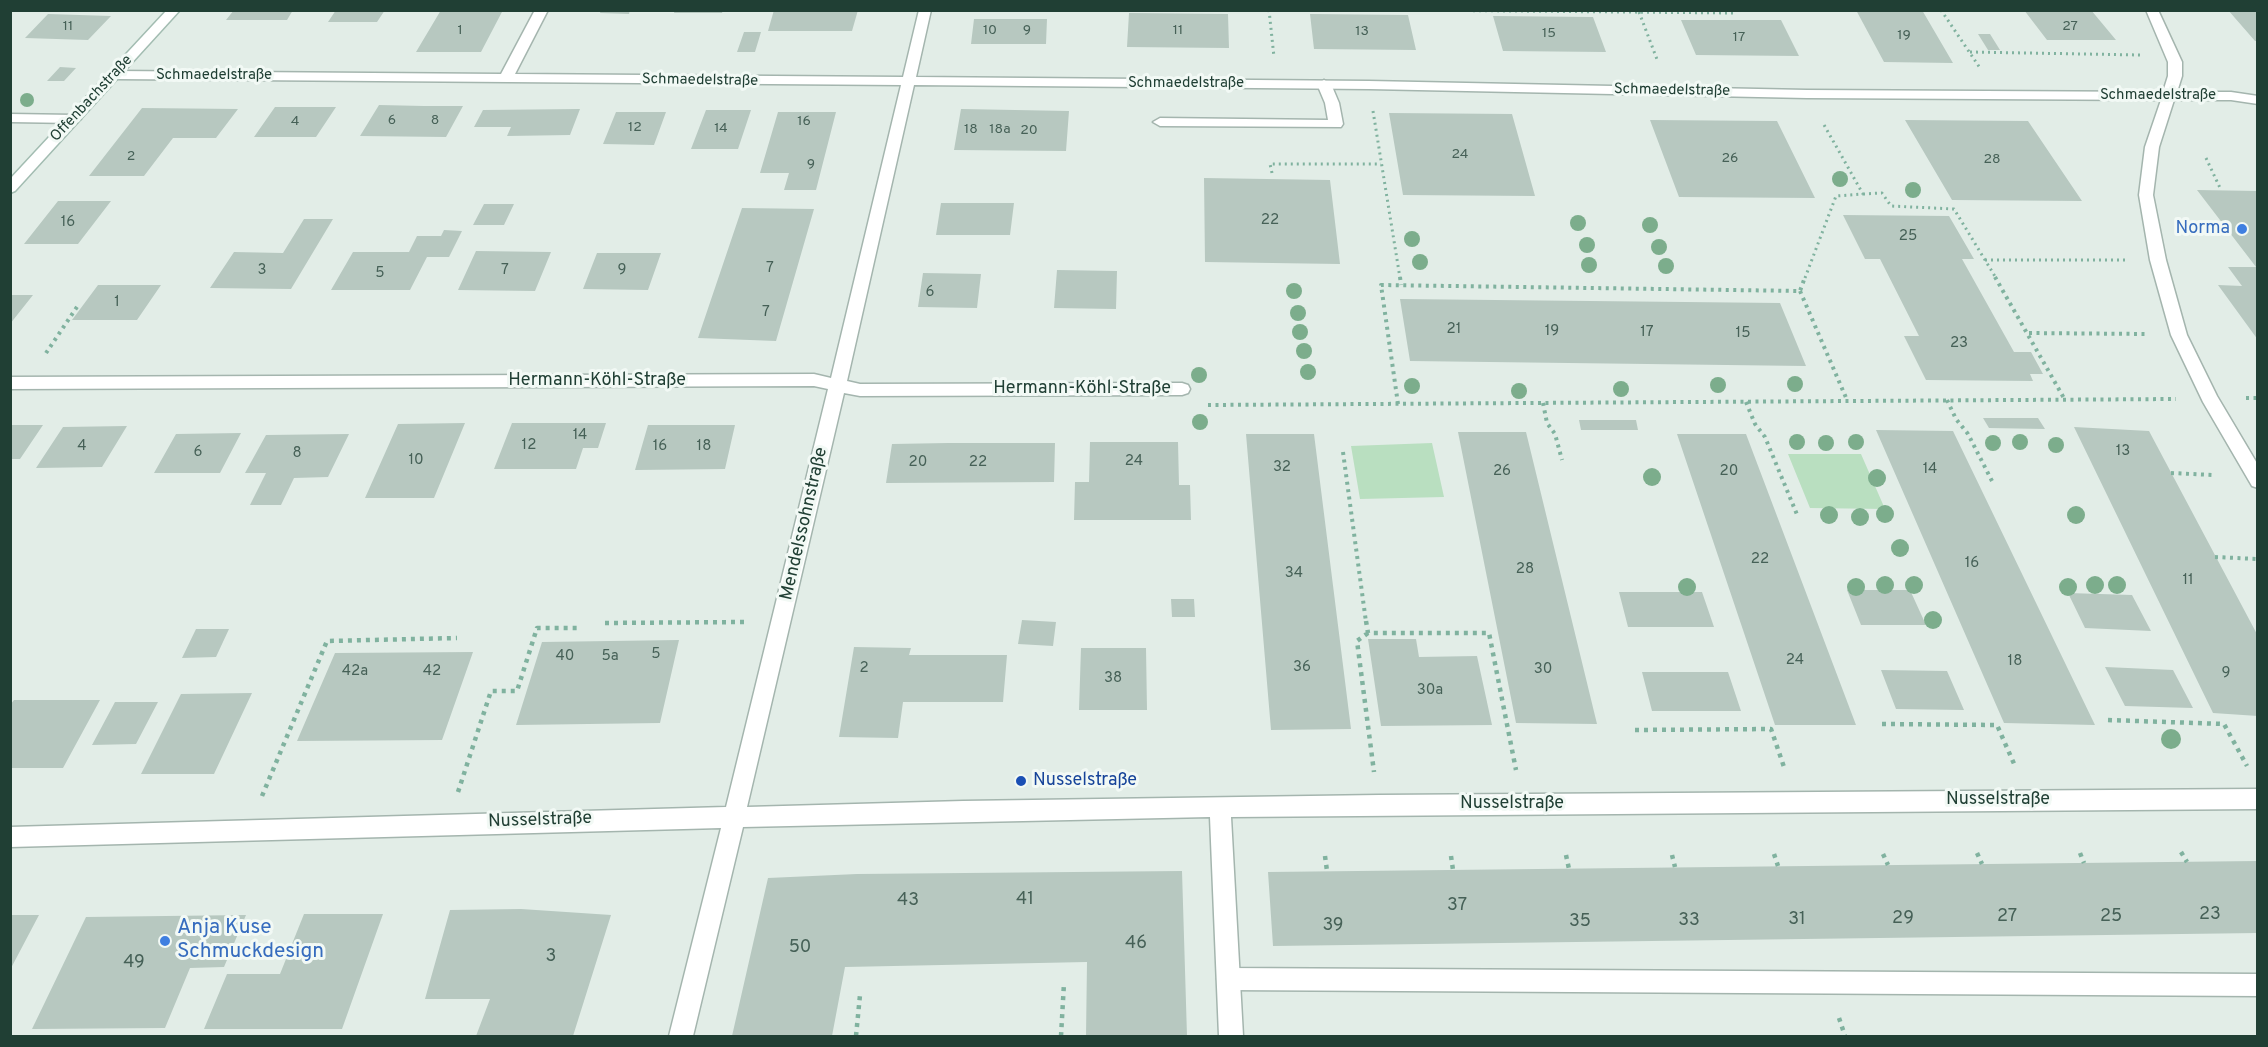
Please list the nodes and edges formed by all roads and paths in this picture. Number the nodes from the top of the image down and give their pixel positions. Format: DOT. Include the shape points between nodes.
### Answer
graph roads {
  1 [pos="174,10"];
  2 [pos="542,10"];
  3 [pos="925,10"];
  4 [pos="1269,10"];
  5 [pos="1401,10"];
  6 [pos="1941,10"];
  7 [pos="2152,10"];
  8 [pos="1639,12"];
  9 [pos="1733,13"];
  10 [pos="1970,52"];
  11 [pos="2175,62"];
  12 [pos="115,75"];
  13 [pos="506,78"];
  14 [pos="908,83"];
  15 [pos="1278,84"];
  16 [pos="1324,84"];
  17 [pos="1368,85"];
  18 [pos="1669,92"];
  19 [pos="1807,94"];
  20 [pos="1999,96"];
  21 [pos="2167,97"];
  22 [pos="2258,100"];
  23 [pos="10,118"];
  24 [pos="74,119"];
  25 [pos="1160,122"];
  26 [pos="2206,158"];
  27 [pos="1381,164"];
  28 [pos="1272,173"];
  29 [pos="10,188"];
  30 [pos="2221,190"];
  31 [pos="1863,194"];
  32 [pos="1985,260"];
  33 [pos="2158,260"];
  34 [pos="1401,285"];
  35 [pos="1800,291"];
  36 [pos="80,304"];
  37 [pos="2029,333"];
  38 [pos="2179,334"];
  39 [pos="18,383"];
  40 [pos="838,385"];
  41 [pos="1182,389"];
  42 [pos="2209,398"];
  43 [pos="2258,398"];
  44 [pos="1947,400"];
  45 [pos="2065,400"];
  46 [pos="1847,401"];
  47 [pos="1746,402"];
  48 [pos="1542,403"];
  49 [pos="1398,404"];
  50 [pos="1343,452"];
  51 [pos="1562,460"];
  52 [pos="2171,474"];
  53 [pos="2211,475"];
  54 [pos="2258,481"];
  55 [pos="1992,482"];
  56 [pos="1798,517"];
  57 [pos="2215,557"];
  58 [pos="2258,559"];
  59 [pos="782,622"];
  60 [pos="605,623"];
  61 [pos="577,628"];
  62 [pos="1368,633"];
  63 [pos="457,638"];
  64 [pos="2108,720"];
  65 [pos="1881,724"];
  66 [pos="1635,730"];
  67 [pos="2246,764"];
  68 [pos="2014,766"];
  69 [pos="1784,767"];
  70 [pos="1516,770"];
  71 [pos="2258,799"];
  72 [pos="1379,805"];
  73 [pos="1220,807"];
  74 [pos="734,816"];
  75 [pos="447,824"];
  76 [pos="247,830"];
  77 [pos="10,837"];
  78 [pos="2181,852"];
  79 [pos="1977,853"];
  80 [pos="2080,853"];
  81 [pos="1774,854"];
  82 [pos="1883,854"];
  83 [pos="1566,855"];
  84 [pos="1672,855"];
  85 [pos="1325,856"];
  86 [pos="1451,856"];
  87 [pos="2187,862"];
  88 [pos="2084,863"];
  89 [pos="1982,864"];
  90 [pos="1888,865"];
  91 [pos="1778,866"];
  92 [pos="1675,867"];
  93 [pos="1569,869"];
  94 [pos="1453,870"];
  95 [pos="1327,872"];
  96 [pos="1228,979"];
  97 [pos="1064,983"];
  98 [pos="2258,985"];
  99 [pos="860,995"];
  100 [pos="681,1036"];
  101 [pos="856,1036"];
  102 [pos="1061,1036"];
  103 [pos="1231,1036"];
  1 -- 12 [label="street, Offenbachstraße"];
  2 -- 13 [label="street"];
  3 -- 14 [label="street, Mendelssohnstraße"];
  4 -- 15 [label="path"];
  5 -- 8 [label="path"];
  6 -- 10 [label="path"];
  7 -- 11 [label="street"];
  8 -- 9 [label="path"];
  8 -- 18 [label="path"];
  10 -- 11 [label="path" via="2134,54"];
  10 -- 20 [label="path"];
  11 -- 21 [label="street" via="2175,76"];
  12 -- 13 [label="street, Schmaedelstraße"];
  12 -- 24 [label="street, Offenbachstraße"];
  13 -- 14 [label="street, Schmaedelstraße"];
  14 -- 15 [label="street, Schmaedelstraße"];
  14 -- 40 [label="street, Mendelssohnstraße"];
  15 -- 16 [label="street, Schmaedelstraße"];
  16 -- 17 [label="street, Schmaedelstraße"];
  16 -- 25 [label="street" via="1336,124"];
  17 -- 18 [label="street, Schmaedelstraße"];
  17 -- 27 [label="path"];
  18 -- 19 [label="street, Schmaedelstraße"];
  19 -- 20 [label="street, Schmaedelstraße"];
  19 -- 31 [label="path"];
  20 -- 21 [label="street, Schmaedelstraße"];
  21 -- 22 [label="street, Schmaedelstraße" via="2231,96"];
  21 -- 33 [label="street" via="2152,147 2146,195"];
  23 -- 24 [label="street"];
  24 -- 29 [label="street, Offenbachstraße"];
  26 -- 30 [label="path"];
  27 -- 28 [label="path" via="1270,164"];
  27 -- 34 [label="path"];
  31 -- 32 [label="path" via="1881,193 1891,206 1954,208"];
  31 -- 35 [label="path" via="1836,196"];
  32 -- 33 [label="path"];
  32 -- 37 [label="path"];
  33 -- 38 [label="street"];
  34 -- 35 [label="path"];
  34 -- 49 [label="path" via="1381,285"];
  35 -- 46 [label="path"];
  36 -- 39 [label="path"];
  37 -- 38 [label="path"];
  37 -- 45 [label="path"];
  38 -- 42 [label="street"];
  39 -- 40 [label="street, Hermann-Köhl-Straße" via="814,380"];
  40 -- 41 [label="street, Hermann-Köhl-Straße" via="860,390"];
  40 -- 59 [label="street, Mendelssohnstraße"];
  41 -- 49 [label="path" via="1182,405"];
  42 -- 43 [label="path"];
  42 -- 45 [label="path"];
  42 -- 54 [label="street"];
  44 -- 45 [label="path"];
  44 -- 46 [label="path"];
  44 -- 55 [label="path"];
  46 -- 47 [label="path"];
  47 -- 48 [label="path"];
  47 -- 56 [label="path"];
  48 -- 49 [label="path"];
  48 -- 51 [label="path"];
  50 -- 62 [label="path"];
  52 -- 53 [label="path"];
  57 -- 58 [label="path"];
  59 -- 60 [label="path"];
  59 -- 74 [label="street, Mendelssohnstraße"];
  61 -- 75 [label="path" via="537,628 517,690 491,691"];
  62 -- 70 [label="path" via="1489,633"];
  62 -- 72 [label="path" via="1357,641"];
  63 -- 76 [label="path" via="327,641"];
  64 -- 67 [label="path" via="2224,724"];
  65 -- 68 [label="path" via="1997,725"];
  66 -- 69 [label="path" via="1771,729"];
  71 -- 72 [label="street, Nusselstraße"];
  72 -- 73 [label="street, Nusselstraße"];
  73 -- 74 [label="street, Nusselstraße"];
  73 -- 96 [label="street"];
  74 -- 75 [label="street, Nusselstraße"];
  74 -- 100 [label="street, Mendelssohnstraße"];
  75 -- 76 [label="street, Nusselstraße"];
  76 -- 77 [label="street, Nusselstraße"];
  78 -- 87 [label="path"];
  79 -- 89 [label="path"];
  80 -- 88 [label="path"];
  81 -- 91 [label="path"];
  82 -- 90 [label="path"];
  83 -- 93 [label="path"];
  84 -- 92 [label="path"];
  85 -- 95 [label="path"];
  86 -- 94 [label="path"];
  96 -- 98 [label="street"];
  96 -- 103 [label="street"];
  97 -- 102 [label="path"];
  99 -- 101 [label="path"];
}
